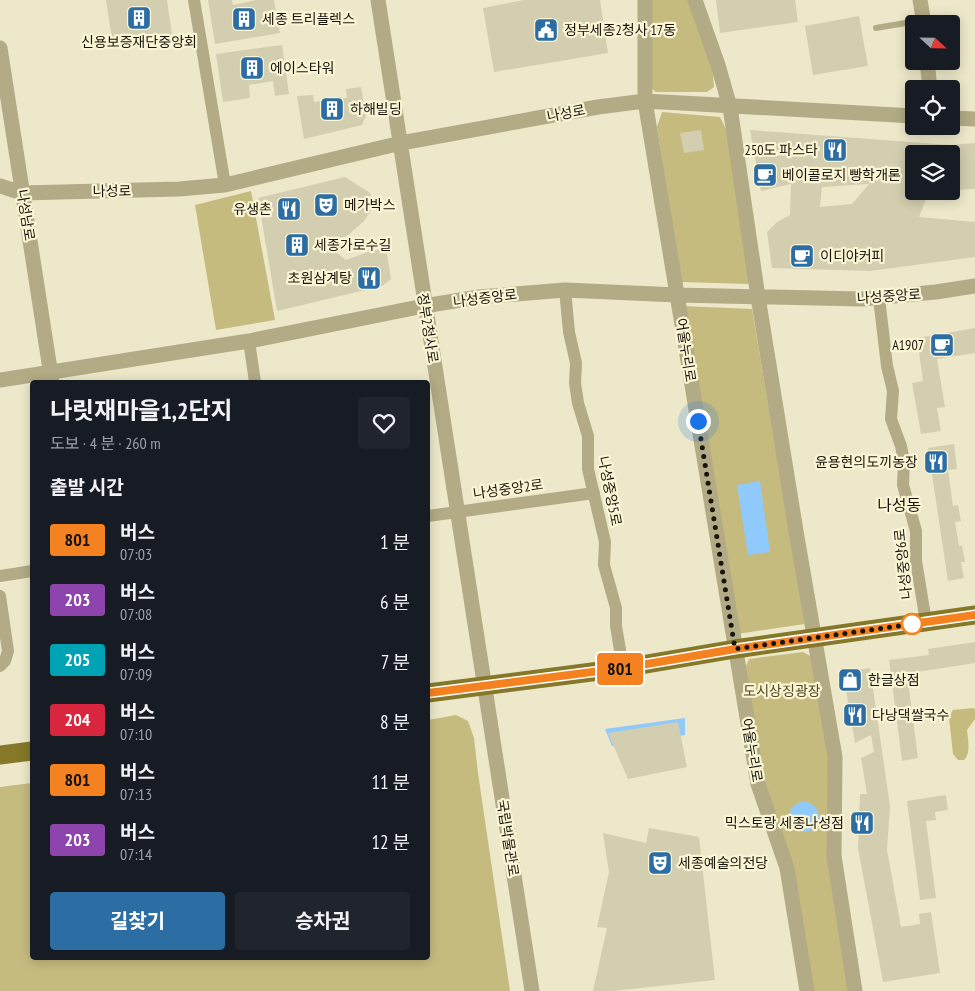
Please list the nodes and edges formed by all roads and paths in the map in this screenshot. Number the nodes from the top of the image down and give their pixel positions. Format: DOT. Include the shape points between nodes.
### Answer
graph roads {
  1 [pos="194,0"];
  2 [pos="378,0"];
  3 [pos="645,0"];
  4 [pos="694,0"];
  5 [pos="920,0"];
  6 [pos="923,15"];
  7 [pos="905,24"];
  8 [pos="876,28"];
  9 [pos="0,48"];
  10 [pos="644,101"];
  11 [pos="730,107"];
  12 [pos="905,116"];
  13 [pos="960,118"];
  14 [pos="975,119"];
  15 [pos="401,143"];
  16 [pos="225,185"];
  17 [pos="0,186"];
  18 [pos="22,193"];
  19 [pos="975,286"];
  20 [pos="564,290"];
  21 [pos="677,295"];
  22 [pos="758,296"];
  23 [pos="879,298"];
  24 [pos="424,306"];
  25 [pos="249,341"];
  26 [pos="51,377"];
  27 [pos="0,380"];
  28 [pos="255,380"];
  29 [pos="594,493"];
  30 [pos="457,511"];
  31 [pos="430,516"];
  32 [pos="30,571"];
  33 [pos="0,576"];
  34 [pos="0,596"];
  35 [pos="975,614"];
  36 [pos="926,622"];
  37 [pos="815,638"];
  38 [pos="735,649"];
  39 [pos="0,666"];
  40 [pos="623,668"];
  41 [pos="484,685"];
  42 [pos="430,693"];
  43 [pos="30,751"];
  44 [pos="0,756"];
  45 [pos="532,991"];
  46 [pos="807,991"];
  47 [pos="855,991"];
  1 -- 16 [label="street"];
  2 -- 15 [label="street, 정부2청사로"];
  3 -- 10 [label="street, 어울누리로"];
  4 -- 11 [label="street"];
  5 -- 6 [label="street"];
  7 -- 8 [label="lane"];
  9 -- 18 [label="street, 나성남로"];
  10 -- 11 [label="street, 나성로"];
  10 -- 15 [label="street, 나성로"];
  10 -- 21 [label="street, 어울누리로"];
  11 -- 12 [label="street, 나성로"];
  11 -- 22 [label="street"];
  13 -- 14 [label="street"];
  15 -- 16 [label="street, 나성로"];
  15 -- 24 [label="street, 정부2청사로"];
  16 -- 18 [label="street, 나성로"];
  17 -- 18 [label="street, 나성로"];
  18 -- 26 [label="street, 나성남로"];
  19 -- 23 [label="street, 나성중앙로"];
  20 -- 21 [label="street, 나성중앙로"];
  20 -- 24 [label="street, 나성중앙로" via="479,297"];
  20 -- 29 [label="street, 나성중앙5로" via="576,364 575,383 588,436 588,469"];
  21 -- 22 [label="street, 나성중앙로"];
  21 -- 38 [label="street, 어울누리로"];
  22 -- 23 [label="street, 나성중앙로"];
  22 -- 37 [label="street"];
  23 -- 36 [label="street, 나성중앙6로" via="893,390 891,419 901,446 903,485 916,531 916,561"];
  24 -- 25 [label="street, 나성중앙로"];
  24 -- 30 [label="street, 정부2청사로"];
  25 -- 26 [label="street, 나성중앙로"];
  25 -- 28 [label="street"];
  26 -- 27 [label="street, 나성중앙로"];
  29 -- 30 [label="street, 나성중앙2로"];
  29 -- 40 [label="street, 나성중앙5로" via="605,542 604,565 616,608"];
  30 -- 31 [label="street, 나성중앙2로"];
  30 -- 41 [label="street, 정부2청사로"];
  32 -- 33 [label="street"];
  34 -- 39 [label="street" via="8,651"];
  35 -- 36 [label="main road"];
  36 -- 37 [label="main road"];
  37 -- 38 [label="main road"];
  37 -- 47 [label="street" via="835,757 834,856"];
  38 -- 40 [label="main road"];
  38 -- 46 [label="street, 어울누리로" via="758,784 787,868"];
  40 -- 41 [label="main road"];
  41 -- 42 [label="main road"];
  41 -- 45 [label="street, 국립박물관로"];
  43 -- 44 [label="main road"];
}
